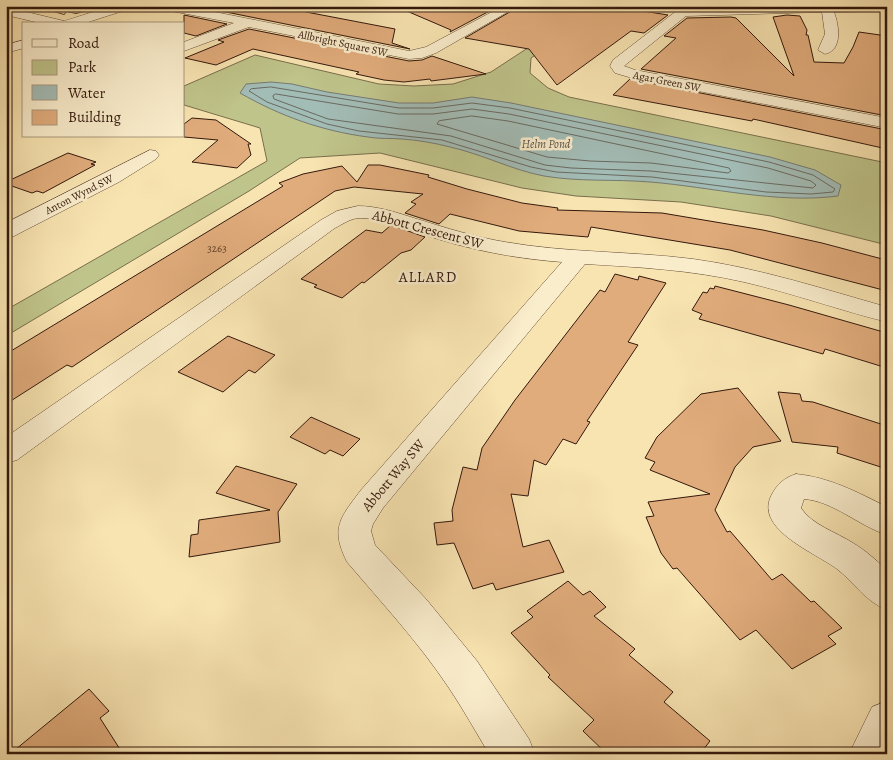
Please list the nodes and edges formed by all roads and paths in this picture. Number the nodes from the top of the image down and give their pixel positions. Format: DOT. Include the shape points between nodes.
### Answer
graph roads {
  1 [pos="41,6"];
  2 [pos="55,6"];
  3 [pos="97,6"];
  4 [pos="166,6"];
  5 [pos="512,6"];
  6 [pos="887,7"];
  7 [pos="129,8"];
  8 [pos="826,8"];
  9 [pos="6,11"];
  10 [pos="76,11"];
  11 [pos="6,22"];
  12 [pos="53,22"];
  13 [pos="76,22"];
  14 [pos="92,22"];
  15 [pos="247,23"];
  16 [pos="22,26"];
  17 [pos="22,39"];
  18 [pos="6,44"];
  19 [pos="22,45"];
  20 [pos="185,47"];
  21 [pos="6,50"];
  22 [pos="825,50"];
  23 [pos="887,123"];
  24 [pos="150,155"];
  25 [pos="10,226"];
  26 [pos="578,258"];
  27 [pos="887,315"];
  28 [pos="6,452"];
  29 [pos="887,522"];
  30 [pos="887,594"];
  31 [pos="887,722"];
  32 [pos="514,754"];
  33 [pos="870,754"];
  1 -- 10 [label="lane" via="65,12"];
  2 -- 10 [label="lane"];
  3 -- 10 [label="lane"];
  4 -- 15 [label="street, Allbright Square SW"];
  5 -- 15 [label="street, Allbright Square SW" via="416,55 397,54"];
  6 -- 8 [label="street, Agar Green SW"];
  7 -- 13 [label="street"];
  7 -- 14 [label="street"];
  8 -- 22 [label="street" via="833,32"];
  8 -- 23 [label="street, Agar Green SW" via="682,12 617,66 632,74"];
  9 -- 12 [label="street"];
  11 -- 16 [label="street"];
  15 -- 20 [label="street"];
  17 -- 18 [label="street"];
  19 -- 21 [label="street"];
  24 -- 25 [label="street, Anton Wynd SW" via="112,178"];
  26 -- 27 [label="street, Abbott Crescent SW" via="670,263 722,270"];
  26 -- 28 [label="street, Abbott Crescent SW" via="481,244 371,213 356,212 343,216"];
  26 -- 32 [label="street, Abbott Way SW" via="363,510 354,531 359,552 413,611 463,674"];
  29 -- 30 [label="street" via="840,497 808,486 796,486 784,504 794,525 852,561"];
  31 -- 33 [label="street"];
}
